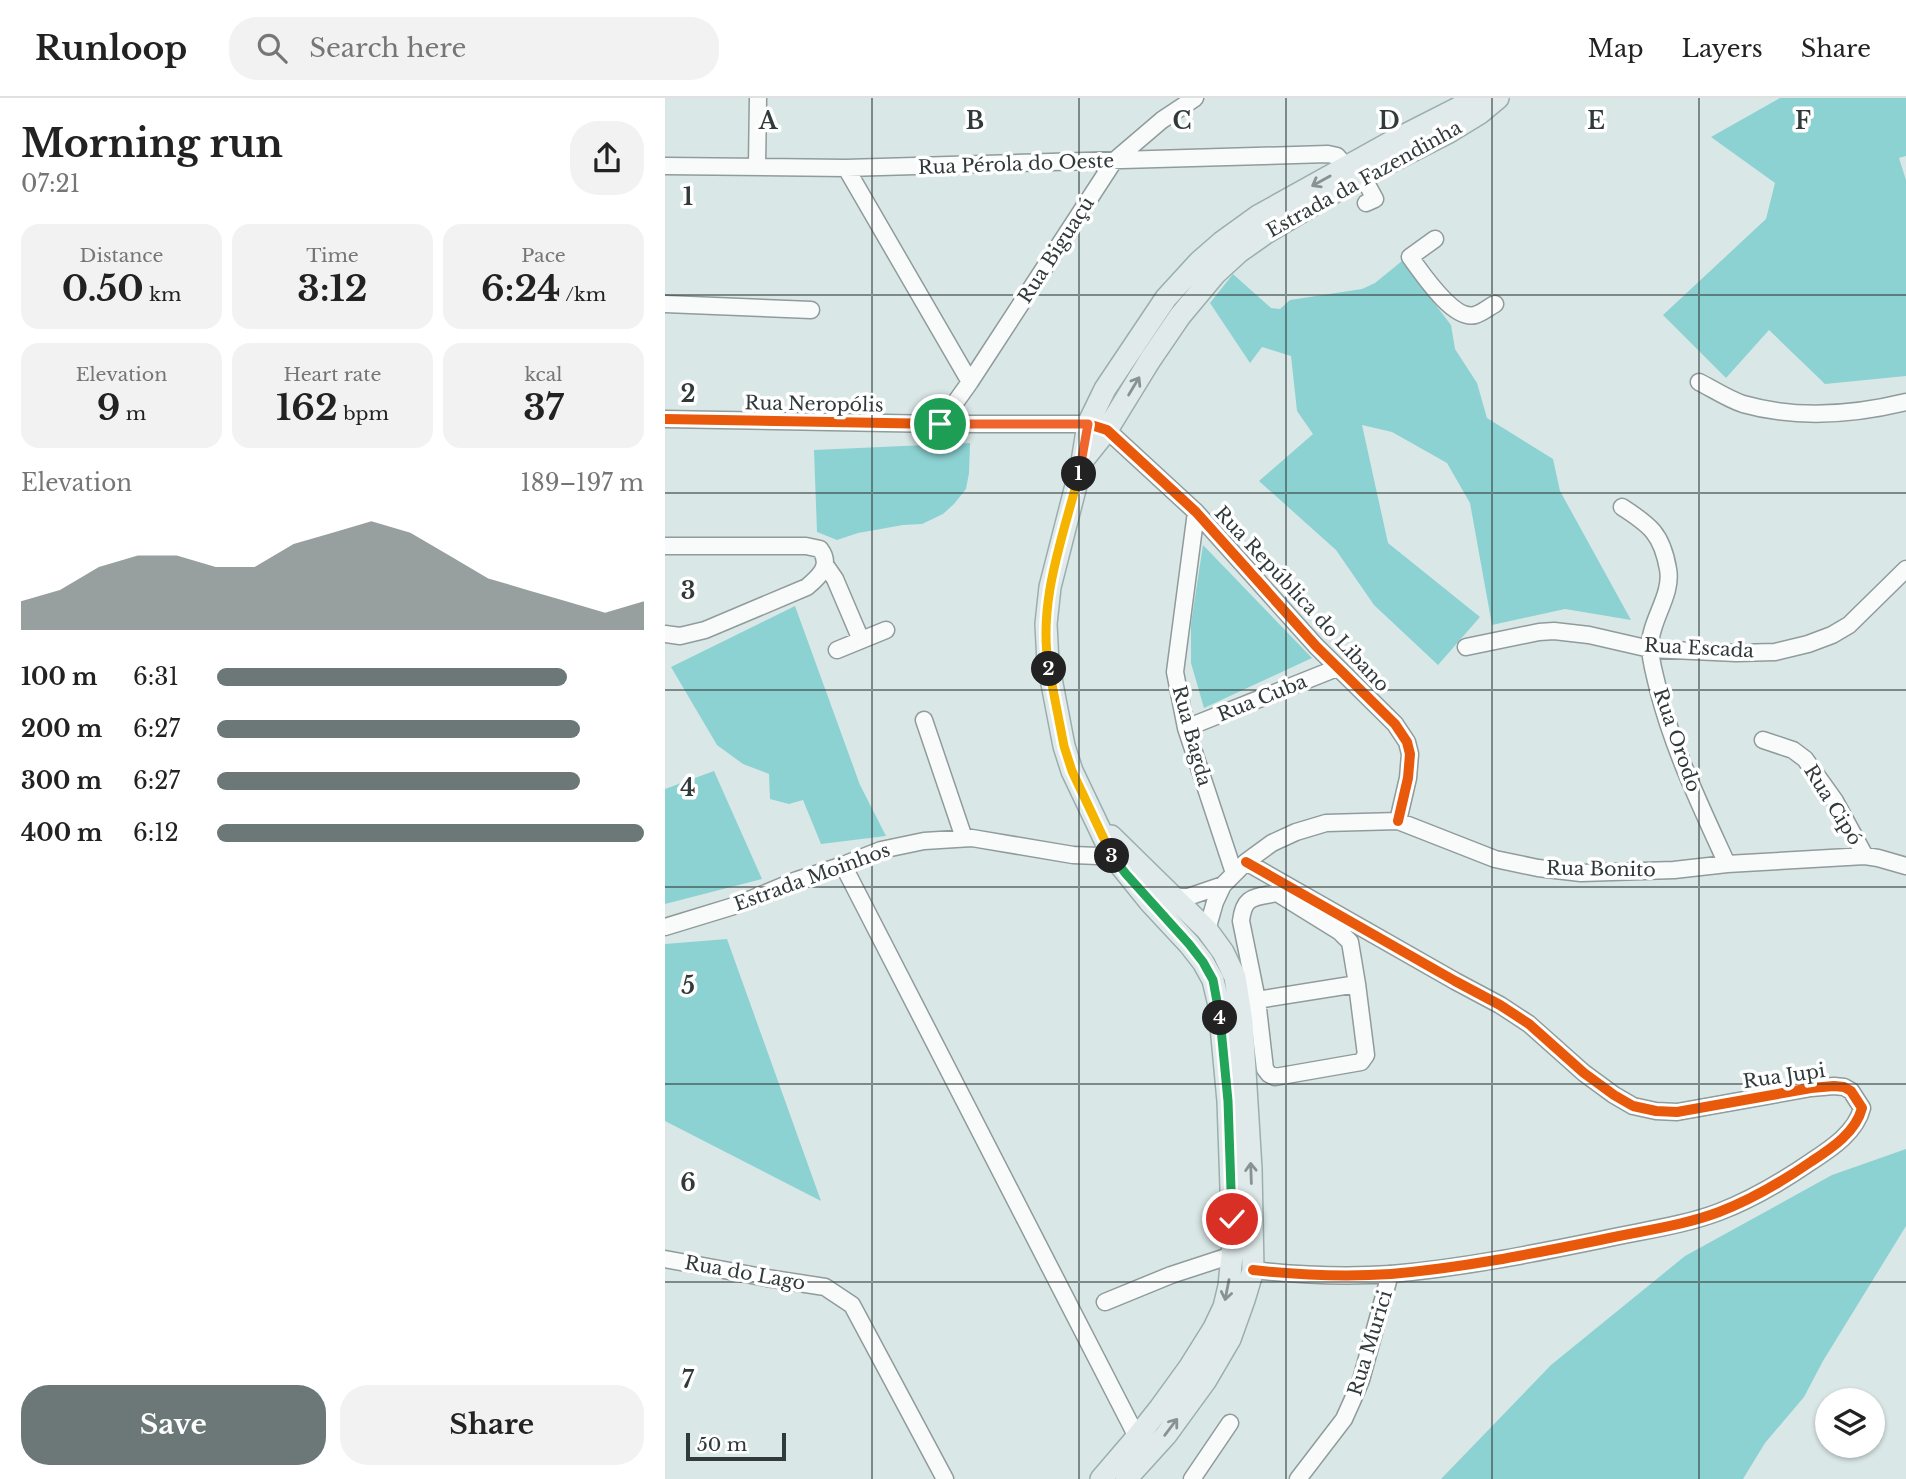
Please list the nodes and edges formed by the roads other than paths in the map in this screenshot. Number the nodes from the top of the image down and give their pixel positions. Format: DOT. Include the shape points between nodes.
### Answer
graph roads {
  1 [pos="758,98"];
  2 [pos="1195,98"];
  3 [pos="1474,98"];
  4 [pos="1498,98"];
  5 [pos="1114,161"];
  6 [pos="665,166"];
  7 [pos="757,166"];
  8 [pos="846,168"];
  9 [pos="1354,175"];
  10 [pos="1371,201"];
  11 [pos="1434,239"];
  12 [pos="665,304"];
  13 [pos="1495,304"];
  14 [pos="811,310"];
  15 [pos="970,382"];
  16 [pos="1699,382"];
  17 [pos="1906,402"];
  18 [pos="665,419"];
  19 [pos="940,424"];
  20 [pos="1098,427"];
  21 [pos="1622,507"];
  22 [pos="1196,512"];
  23 [pos="665,546"];
  24 [pos="825,566"];
  25 [pos="1906,569"];
  26 [pos="886,630"];
  27 [pos="665,634"];
  28 [pos="861,640"];
  29 [pos="1467,647"];
  30 [pos="1650,649"];
  31 [pos="837,650"];
  32 [pos="1337,668"];
  33 [pos="924,720"];
  34 [pos="1186,728"];
  35 [pos="1763,740"];
  36 [pos="1398,821"];
  37 [pos="964,838"];
  38 [pos="1119,853"];
  39 [pos="1864,856"];
  40 [pos="1246,862"];
  41 [pos="1727,864"];
  42 [pos="843,865"];
  43 [pos="1906,866"];
  44 [pos="1228,879"];
  45 [pos="1174,897"];
  46 [pos="665,927"];
  47 [pos="1207,930"];
  48 [pos="1357,984"];
  49 [pos="1248,1000"];
  50 [pos="1232,1255"];
  51 [pos="665,1259"];
  52 [pos="1253,1270"];
  53 [pos="1390,1274"];
  54 [pos="1105,1302"];
  55 [pos="1230,1423"];
  56 [pos="1137,1437"];
  57 [pos="945,1479"];
  58 [pos="1101,1479"];
  59 [pos="1126,1479"];
  60 [pos="1192,1479"];
  61 [pos="1297,1479"];
  1 -- 7 [label="street"];
  2 -- 5 [label="street, Rua Biguaçú"];
  3 -- 9 [label="main road, Estrada da Fazendinha"];
  4 -- 9 [label="main road, Estrada da Fazendinha" via="1449,132"];
  5 -- 8 [label="street, Rua Pérola do Oeste"];
  5 -- 9 [label="street, Rua Pérola do Oeste" via="1328,154 1337,156"];
  5 -- 15 [label="street, Rua Biguaçú"];
  6 -- 7 [label="street, Rua Pérola do Oeste"];
  7 -- 8 [label="street, Rua Pérola do Oeste"];
  8 -- 15 [label="street"];
  9 -- 10 [label="street"];
  9 -- 20 [label="main road, Estrada da Fazendinha" via="1239,252 1215,274"];
  11 -- 13 [label="street" via="1410,257 1453,309 1474,315"];
  12 -- 14 [label="street"];
  15 -- 19 [label="street, Rua Biguaçú"];
  16 -- 17 [label="street" via="1741,403 1777,411 1850,413"];
  18 -- 19 [label="street, Rua Neropólis"];
  19 -- 20 [label="street, Rua Neropólis"];
  20 -- 22 [label="street, Rua República do Libano"];
  20 -- 38 [label="main road, Estrada da Fazendinha" via="1082,462 1050,587 1045,625 1048,663 1072,771 1083,799"];
  21 -- 30 [label="street, Rua Orodo" via="1656,534 1669,570"];
  22 -- 32 [label="street, Rua República do Libano"];
  22 -- 34 [label="street, Rua Bagda" via="1175,672"];
  23 -- 24 [label="street" via="806,546 820,549"];
  24 -- 27 [label="street" via="807,587 705,630"];
  24 -- 28 [label="street"];
  25 -- 30 [label="street, Rua Escada" via="1849,625 1808,644 1749,653"];
  26 -- 28 [label="street"];
  28 -- 31 [label="street"];
  29 -- 30 [label="street, Rua Escada" via="1554,631"];
  30 -- 41 [label="street, Rua Orodo" via="1664,712"];
  32 -- 34 [label="street, Rua Cuba"];
  32 -- 36 [label="street, Rua República do Libano" via="1381,709 1407,742 1411,754"];
  33 -- 37 [label="street"];
  34 -- 44 [label="street, Rua Bagda"];
  35 -- 39 [label="street, Rua Cipó" via="1805,759 1835,801"];
  36 -- 40 [label="street, Rua Bonito" via="1326,823 1272,843"];
  36 -- 41 [label="street, Rua Bonito" via="1495,859 1538,868 1629,872"];
  37 -- 38 [label="street, Estrada Moinhos" via="1073,855"];
  37 -- 42 [label="street, Estrada Moinhos" via="892,848"];
  38 -- 45 [label="main road, Estrada da Fazendinha"];
  38 -- 50 [label="main road, Estrada da Fazendinha" via="1149,901 1189,944 1213,980 1228,1101"];
  39 -- 41 [label="street, Rua Bonito"];
  39 -- 43 [label="street"];
  40 -- 44 [label="street, Rua Bonito"];
  40 -- 53 [label="street, Rua Jupi" via="1500,1005 1613,1096 1633,1105 1677,1112 1834,1086 1851,1091 1860,1103 1854,1125 1823,1154 1784,1180 1719,1212 1548,1251"];
  42 -- 46 [label="street, Estrada Moinhos"];
  42 -- 56 [label="street"];
  44 -- 45 [label="street" via="1188,897"];
  44 -- 47 [label="street"];
  45 -- 47 [label="main road, Estrada da Fazendinha"];
  47 -- 49 [label="main road, Estrada da Fazendinha"];
  48 -- 49 [label="street"];
  48 -- 49 [label="street" via="1366,1055 1361,1062 1275,1077 1265,1069"];
  48 -- 49 [label="street" via="1345,936 1277,893 1250,900 1243,908"];
  52 -- 49 [label="main road, Estrada da Fazendinha, one-way"];
  50 -- 54 [label="street"];
  50 -- 56 [label="main road, Estrada da Fazendinha, one-way" via="1224,1307 1214,1328"];
  51 -- 57 [label="street, Rua do Lago" via="825,1287 852,1305"];
  52 -- 53 [label="street, Rua Jupi"];
  59 -- 52 [label="main road, Estrada da Fazendinha, one-way" via="1206,1380 1230,1339"];
  53 -- 61 [label="street, Rua Murici" via="1353,1399 1338,1428"];
  55 -- 60 [label="street"];
  56 -- 58 [label="main road, Estrada da Fazendinha"];
}
